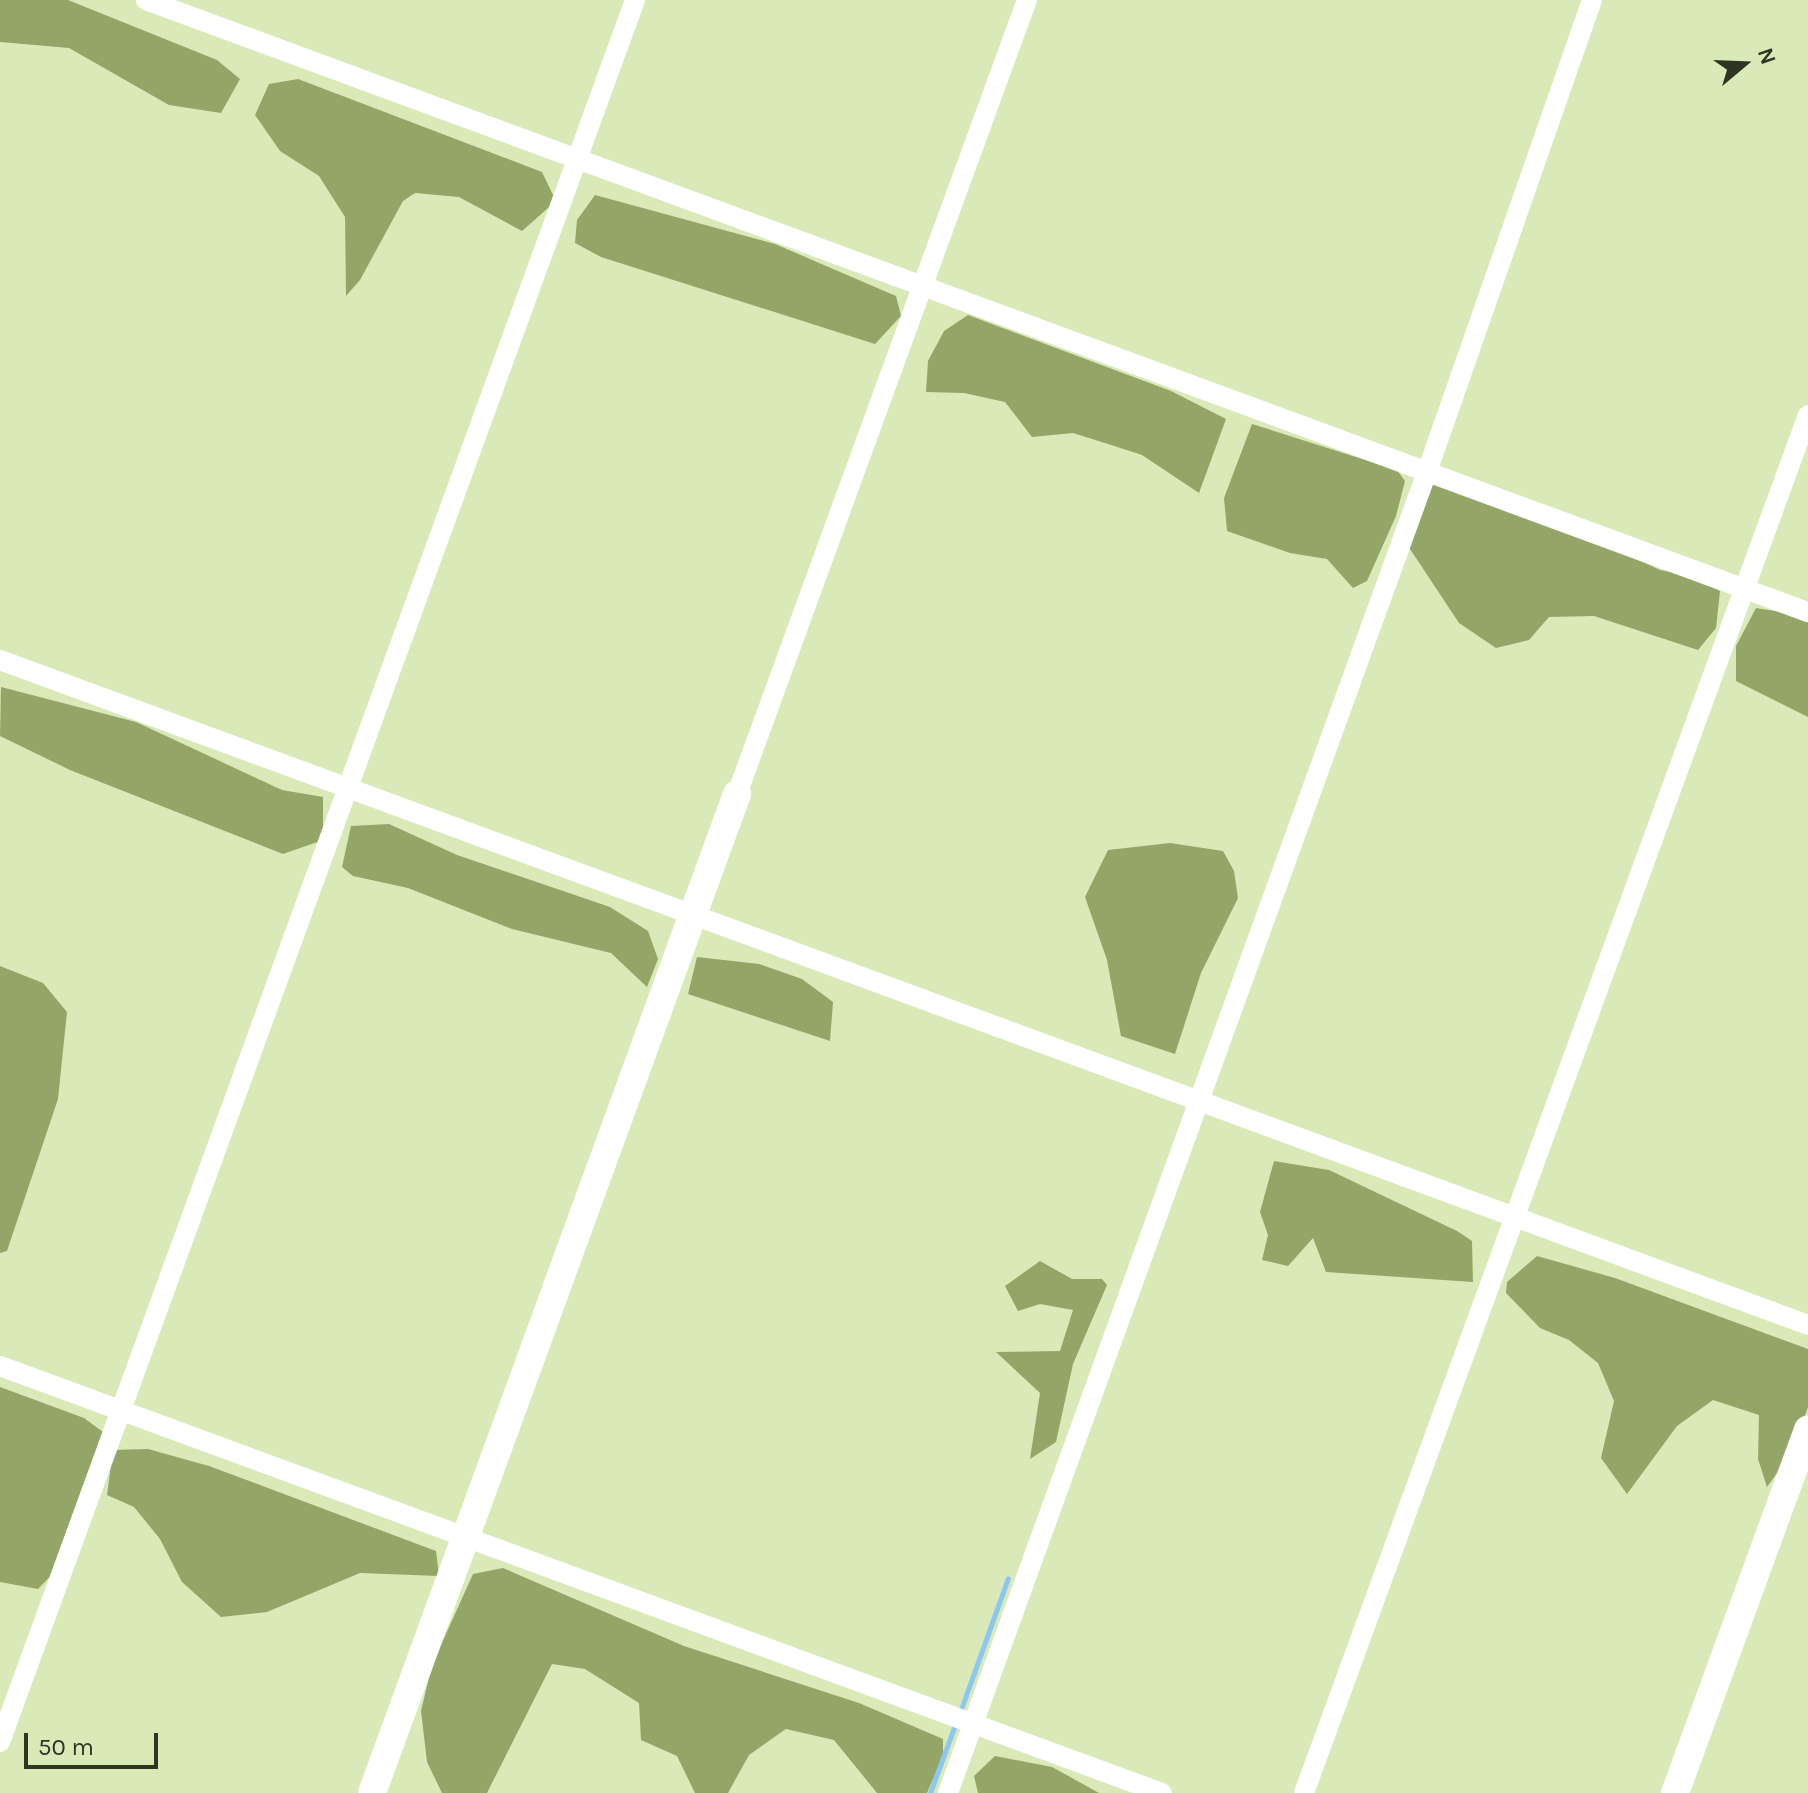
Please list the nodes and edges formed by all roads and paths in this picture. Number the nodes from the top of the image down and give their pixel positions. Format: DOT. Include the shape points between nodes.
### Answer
graph roads {
  1 [pos="146,0"];
  2 [pos="635,0"];
  3 [pos="1027,0"];
  4 [pos="1592,0"];
  5 [pos="576,159"];
  6 [pos="922,286"];
  7 [pos="1808,415"];
  8 [pos="1427,472"];
  9 [pos="1744,589"];
  10 [pos="1808,612"];
  11 [pos="0,660"];
  12 [pos="347,788"];
  13 [pos="737,794"];
  14 [pos="693,915"];
  15 [pos="1200,1097"];
  16 [pos="1515,1217"];
  17 [pos="1808,1325"];
  18 [pos="0,1366"];
  19 [pos="122,1411"];
  20 [pos="1808,1430"];
  21 [pos="465,1538"];
  22 [pos="973,1724"];
  23 [pos="0,1742"];
  24 [pos="372,1793"];
  25 [pos="948,1793"];
  26 [pos="1162,1793"];
  27 [pos="1304,1793"];
  28 [pos="1675,1793"];
  1 -- 5 [label="street"];
  2 -- 5 [label="street"];
  3 -- 6 [label="street"];
  4 -- 8 [label="street"];
  5 -- 6 [label="street"];
  5 -- 12 [label="street"];
  6 -- 8 [label="street"];
  6 -- 13 [label="street"];
  7 -- 9 [label="street"];
  8 -- 9 [label="street"];
  8 -- 15 [label="street"];
  9 -- 10 [label="street"];
  9 -- 16 [label="street"];
  11 -- 12 [label="street"];
  12 -- 14 [label="street"];
  12 -- 19 [label="street"];
  13 -- 14 [label="street"];
  14 -- 15 [label="street"];
  14 -- 21 [label="street"];
  15 -- 16 [label="street"];
  15 -- 22 [label="street"];
  16 -- 17 [label="street"];
  16 -- 27 [label="street"];
  18 -- 19 [label="street"];
  19 -- 21 [label="street"];
  19 -- 23 [label="street"];
  20 -- 28 [label="street"];
  21 -- 22 [label="street"];
  21 -- 24 [label="street"];
  22 -- 25 [label="street"];
  22 -- 26 [label="street"];
}
